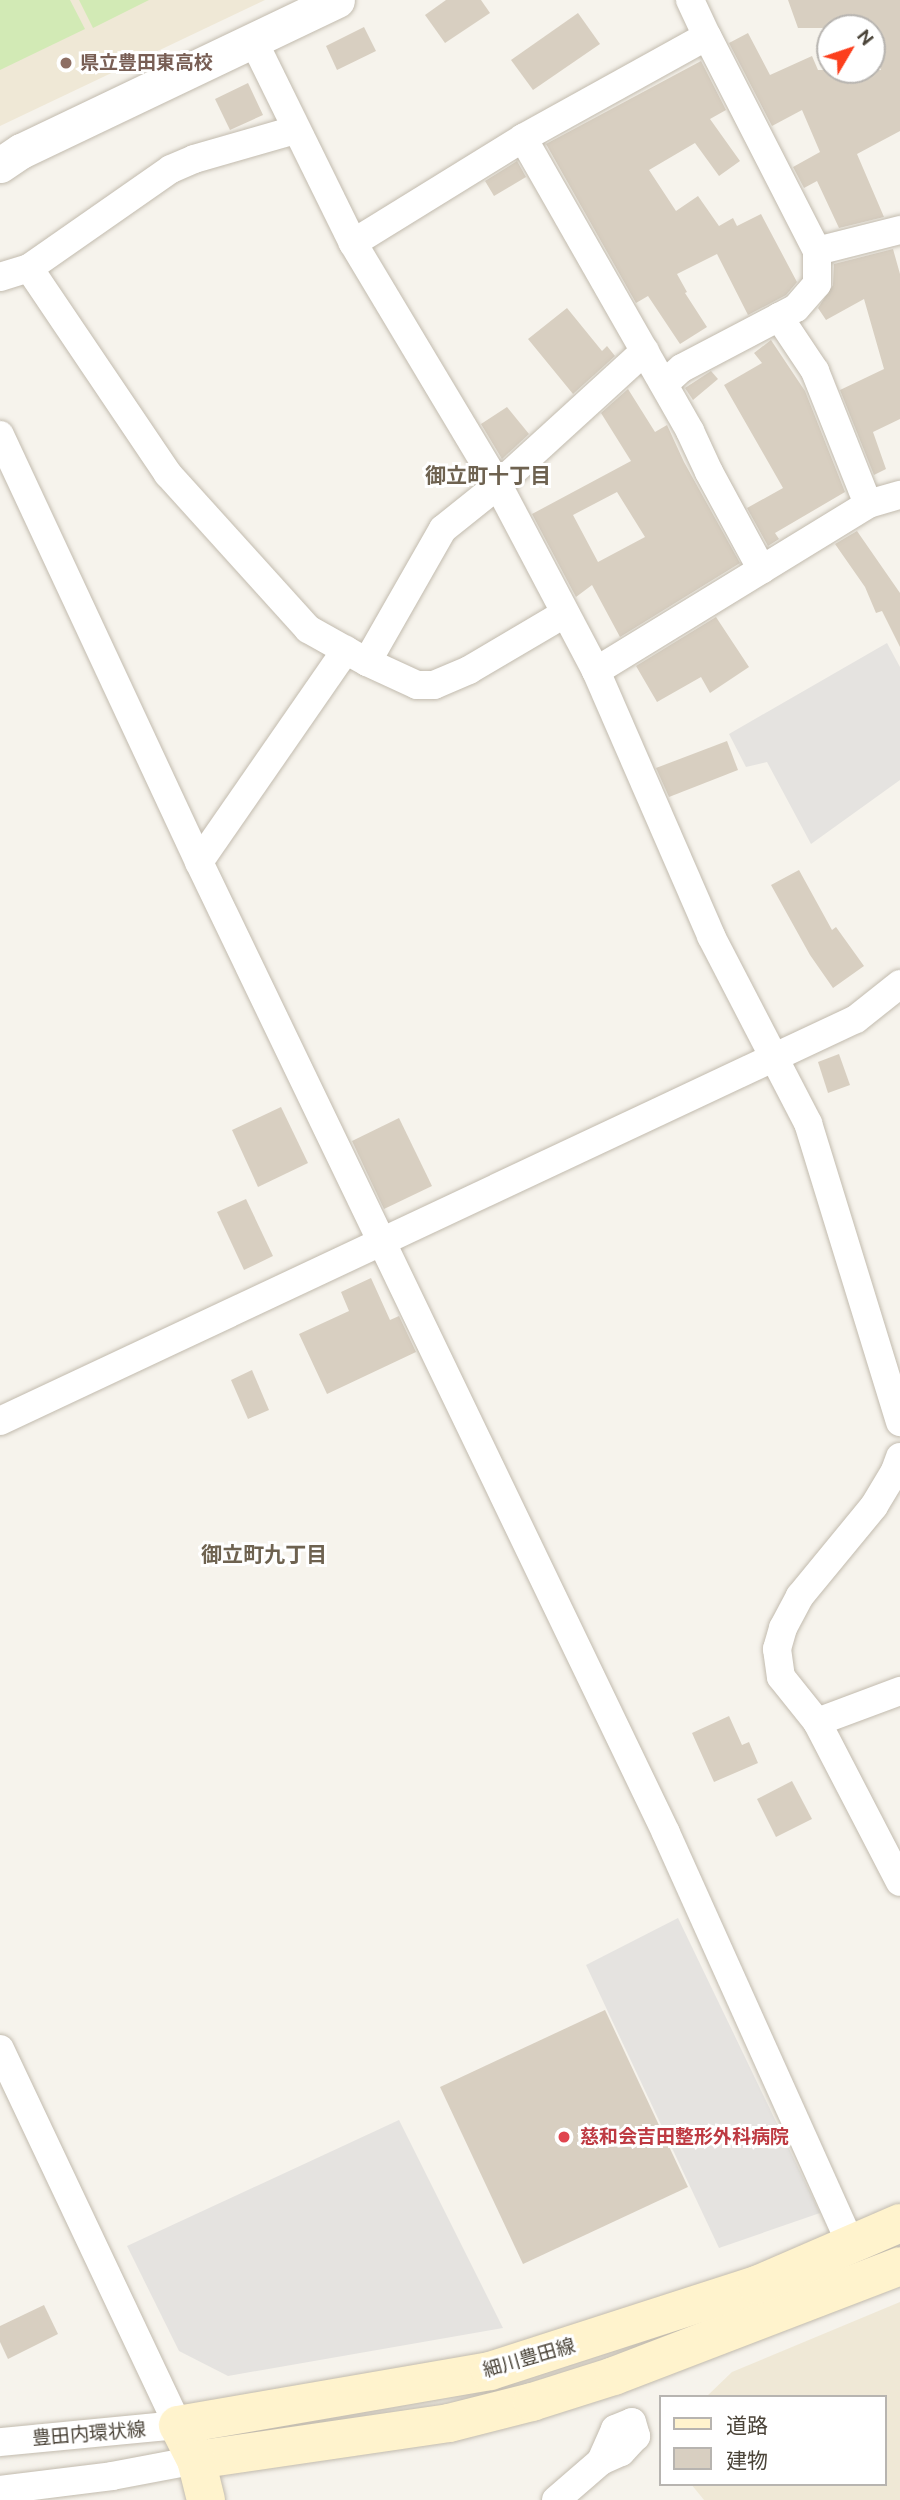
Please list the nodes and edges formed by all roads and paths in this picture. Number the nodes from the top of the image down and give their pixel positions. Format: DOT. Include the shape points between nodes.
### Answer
graph roads {
  1 [pos="337,0"];
  2 [pos="690,0"];
  3 [pos="707,36"];
  4 [pos="253,40"];
  5 [pos="295,130"];
  6 [pos="523,138"];
  7 [pos="0,165"];
  8 [pos="900,230"];
  9 [pos="353,243"];
  10 [pos="817,251"];
  11 [pos="29,268"];
  12 [pos="0,278"];
  13 [pos="779,317"];
  14 [pos="645,351"];
  15 [pos="664,384"];
  16 [pos="0,435"];
  17 [pos="498,485"];
  18 [pos="900,495"];
  19 [pos="869,504"];
  20 [pos="762,570"];
  21 [pos="564,614"];
  22 [pos="356,656"];
  23 [pos="596,671"];
  24 [pos="199,862"];
  25 [pos="900,984"];
  26 [pos="774,1057"];
  27 [pos="381,1244"];
  28 [pos="0,1421"];
  29 [pos="900,1422"];
  30 [pos="900,1457"];
  31 [pos="900,1691"];
  32 [pos="817,1722"];
  33 [pos="900,1882"];
  34 [pos="0,2049"];
  35 [pos="900,2223"];
  36 [pos="851,2244"];
  37 [pos="900,2266"];
  38 [pos="178,2425"];
  39 [pos="0,2442"];
  40 [pos="196,2460"];
  41 [pos="601,2462"];
  42 [pos="0,2490"];
  43 [pos="206,2500"];
  44 [pos="556,2500"];
  1 -- 4 [label="street"];
  2 -- 3 [label="street"];
  3 -- 6 [label="street"];
  3 -- 10 [label="street"];
  4 -- 5 [label="street"];
  4 -- 7 [label="street"];
  5 -- 9 [label="street"];
  5 -- 11 [label="street" via="171,169"];
  6 -- 9 [label="street"];
  6 -- 14 [label="street"];
  8 -- 10 [label="street"];
  9 -- 17 [label="street"];
  10 -- 13 [label="street" via="817,284 796,308"];
  11 -- 12 [label="street"];
  11 -- 22 [label="street" via="168,474 307,629"];
  13 -- 15 [label="street" via="682,368"];
  13 -- 19 [label="street" via="815,371"];
  14 -- 15 [label="street"];
  14 -- 17 [label="street"];
  15 -- 20 [label="street"];
  16 -- 24 [label="street"];
  17 -- 21 [label="street"];
  17 -- 22 [label="street" via="443,530"];
  18 -- 19 [label="street"];
  19 -- 20 [label="street"];
  20 -- 23 [label="street"];
  21 -- 22 [label="street" via="469,670 434,685 418,685"];
  21 -- 23 [label="street"];
  22 -- 24 [label="street"];
  23 -- 26 [label="street" via="711,936"];
  24 -- 27 [label="street"];
  25 -- 26 [label="street" via="856,1019"];
  26 -- 27 [label="street"];
  26 -- 29 [label="street" via="808,1123"];
  27 -- 28 [label="street"];
  27 -- 36 [label="street" via="666,1833"];
  30 -- 32 [label="street" via="874,1506 800,1596 783,1628 777,1649 781,1677"];
  31 -- 32 [label="street"];
  32 -- 33 [label="street"];
  34 -- 38 [label="street"];
  35 -- 36 [label="main road, 細川豊田線"];
  36 -- 38 [label="main road, 細川豊田線" via="757,2285 490,2371"];
  37 -- 40 [label="main road" via="614,2376 532,2402 449,2423"];
  38 -- 39 [label="street, 豊田内環状線"];
  38 -- 40 [label="main road"];
  40 -- 42 [label="street, 豊田内環状線"];
  40 -- 43 [label="main road"];
  41 -- 44 [label="street"];
}
